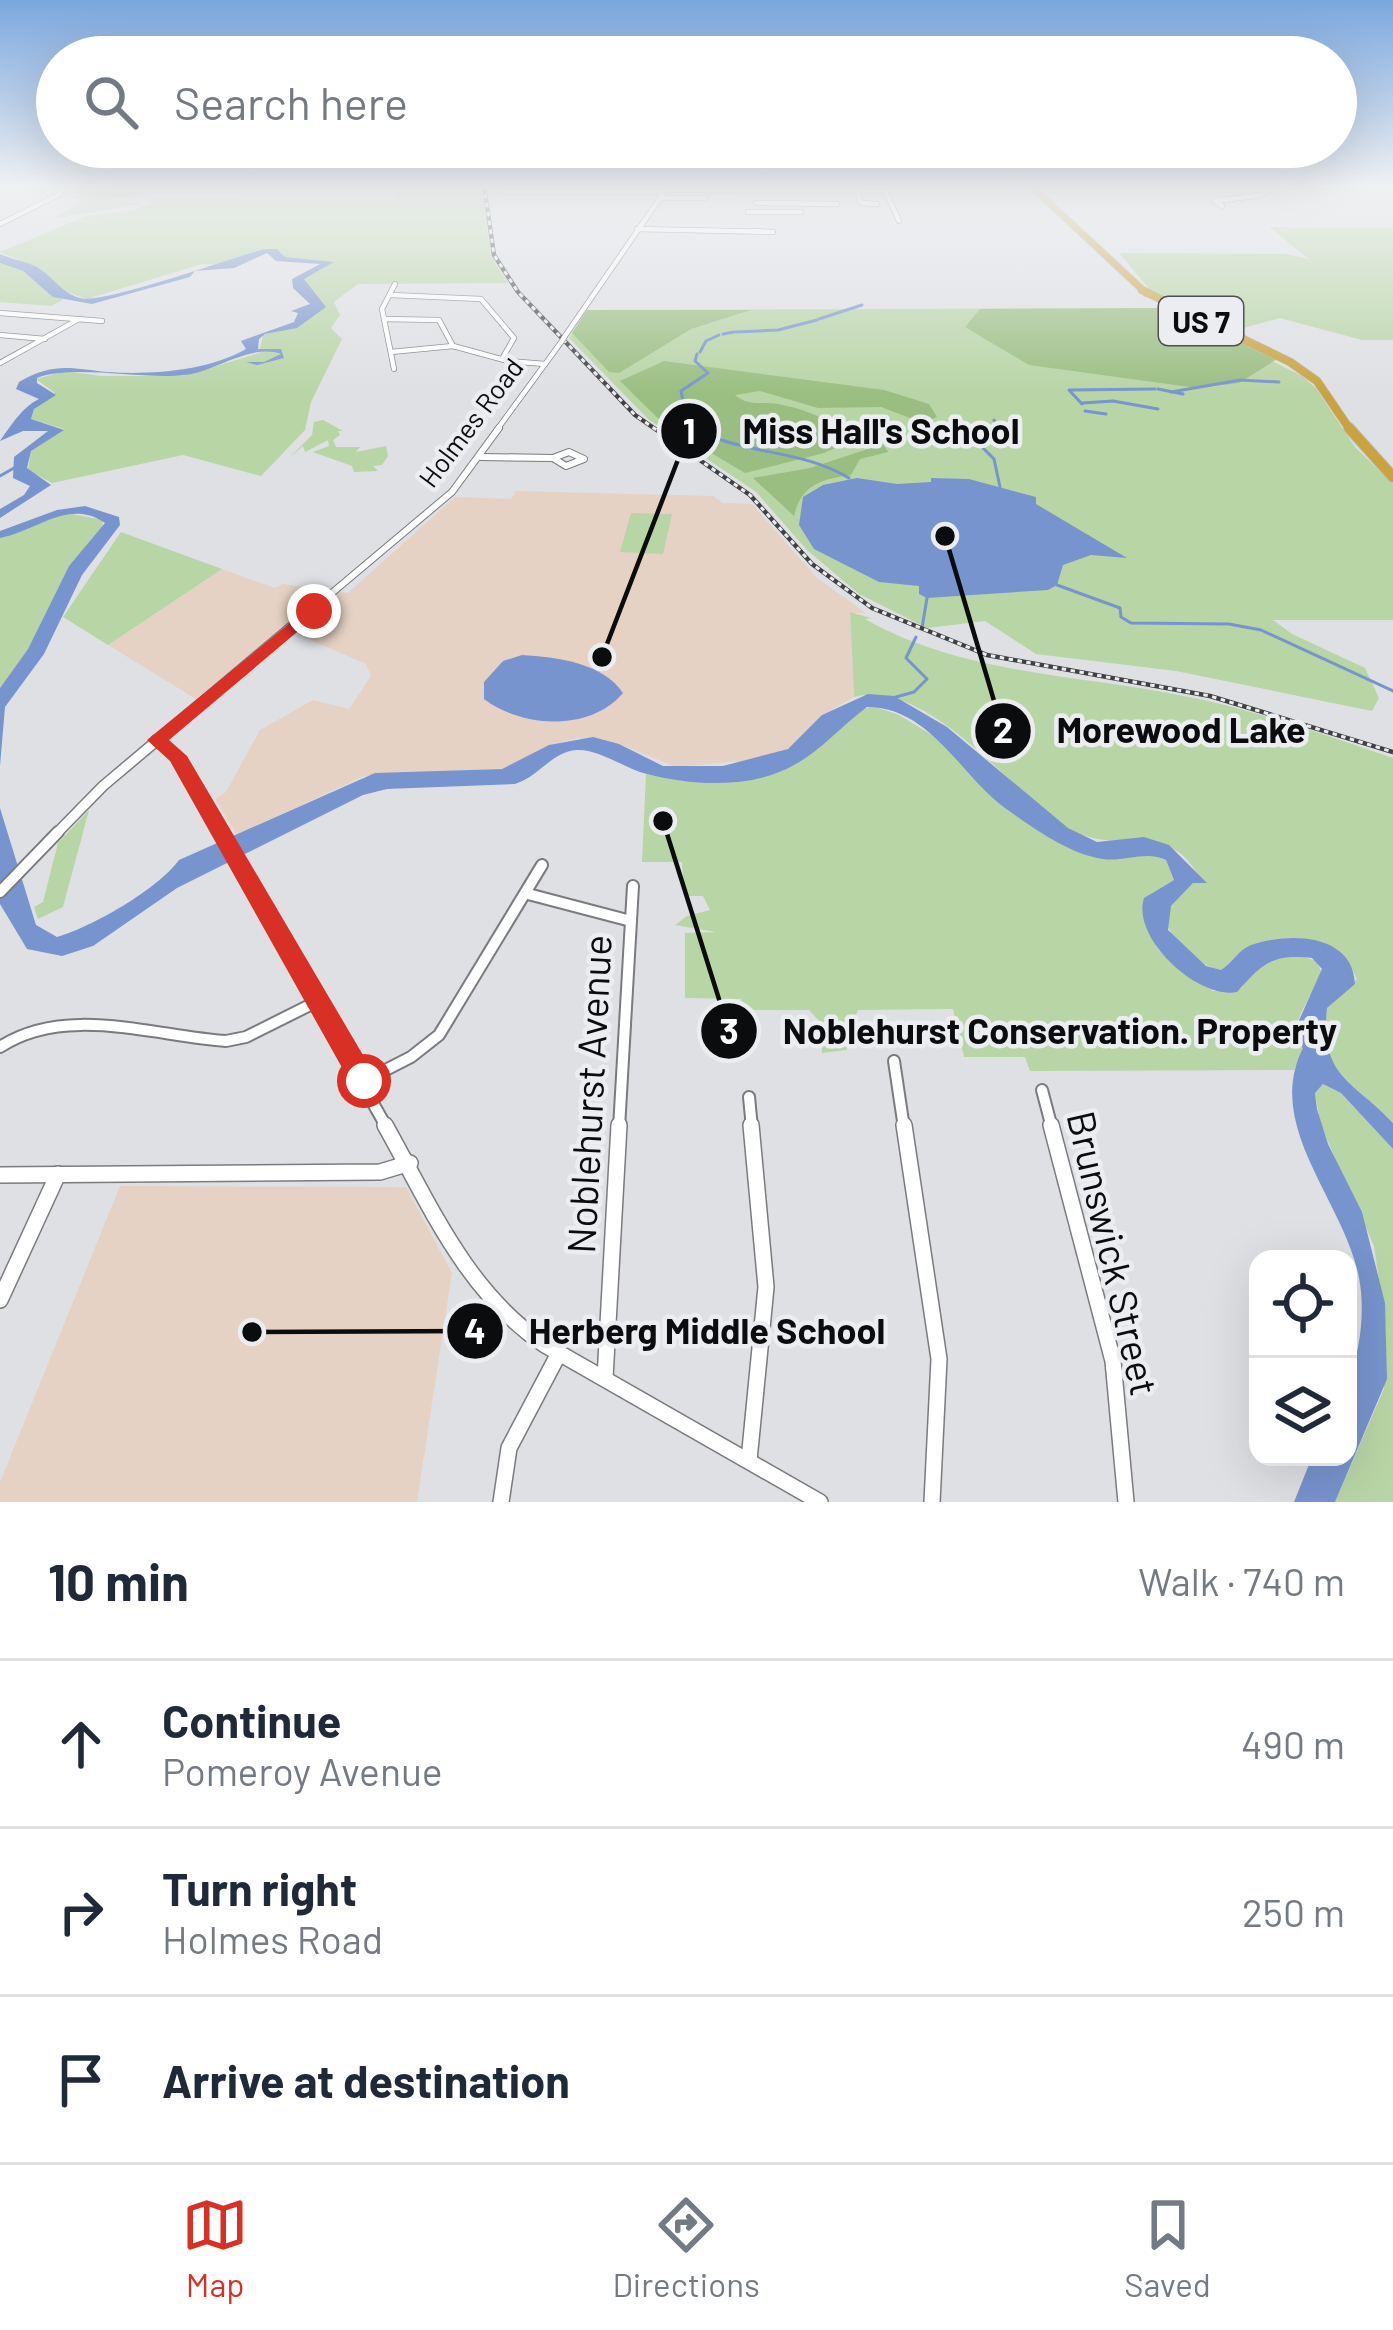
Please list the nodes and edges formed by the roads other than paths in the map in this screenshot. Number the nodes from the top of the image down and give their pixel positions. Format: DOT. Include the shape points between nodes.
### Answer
graph roads {
  1 [pos="619,255"];
  2 [pos="1105,255"];
  3 [pos="395,284"];
  4 [pos="391,295"];
  5 [pos="0,313"];
  6 [pos="79,319"];
  7 [pos="384,319"];
  8 [pos="102,321"];
  9 [pos="0,335"];
  10 [pos="45,339"];
  11 [pos="453,346"];
  12 [pos="391,352"];
  13 [pos="502,359"];
  14 [pos="2,361"];
  15 [pos="545,364"];
  16 [pos="394,369"];
  17 [pos="481,457"];
  18 [pos="553,458"];
  19 [pos="1393,477"];
  20 [pos="156,740"];
  21 [pos="542,865"];
  22 [pos="633,886"];
  23 [pos="0,892"];
  24 [pos="528,894"];
  25 [pos="631,921"];
  26 [pos="318,1001"];
  27 [pos="0,1047"];
  28 [pos="894,1061"];
  29 [pos="364,1081"];
  30 [pos="1042,1090"];
  31 [pos="749,1097"];
  32 [pos="410,1163"];
  33 [pos="0,1174"];
  34 [pos="58,1174"];
  35 [pos="0,1300"];
  36 [pos="557,1357"];
  37 [pos="605,1378"];
  38 [pos="749,1460"];
  39 [pos="501,1502"];
  40 [pos="820,1502"];
  41 [pos="932,1502"];
  42 [pos="1126,1502"];
  1 -- 15 [label="street, Holmes Road"];
  2 -- 19 [label="highway, US 7" via="1145,292 1317,381"];
  3 -- 4 [label="street"];
  4 -- 7 [label="street"];
  4 -- 13 [label="street" via="481,299 514,338"];
  5 -- 6 [label="street"];
  6 -- 8 [label="street"];
  6 -- 10 [label="street"];
  7 -- 11 [label="street" via="439,320"];
  7 -- 12 [label="street"];
  9 -- 10 [label="street"];
  10 -- 14 [label="street"];
  11 -- 12 [label="street"];
  11 -- 13 [label="street"];
  12 -- 16 [label="street"];
  13 -- 15 [label="street"];
  15 -- 17 [label="street, Holmes Road"];
  17 -- 18 [label="street"];
  17 -- 20 [label="street, Holmes Road" via="407,535"];
  20 -- 23 [label="street, Holmes Road"];
  20 -- 26 [label="street" via="177,756"];
  21 -- 24 [label="street"];
  22 -- 25 [label="street, Noblehurst Avenue"];
  24 -- 25 [label="street"];
  24 -- 29 [label="street" via="434,1042"];
  25 -- 37 [label="street, Noblehurst Avenue"];
  26 -- 27 [label="street" via="236,1039 53,1025 17,1033"];
  26 -- 29 [label="street"];
  28 -- 41 [label="street" via="939,1359"];
  29 -- 32 [label="street"];
  30 -- 42 [label="street, Brunswick Street" via="1112,1361"];
  31 -- 38 [label="street" via="766,1287"];
  32 -- 34 [label="street" via="380,1172"];
  32 -- 36 [label="street" via="474,1283"];
  33 -- 34 [label="street"];
  34 -- 35 [label="street"];
  36 -- 37 [label="street"];
  36 -- 39 [label="street" via="509,1448"];
  37 -- 38 [label="street"];
  38 -- 40 [label="street"];
}
